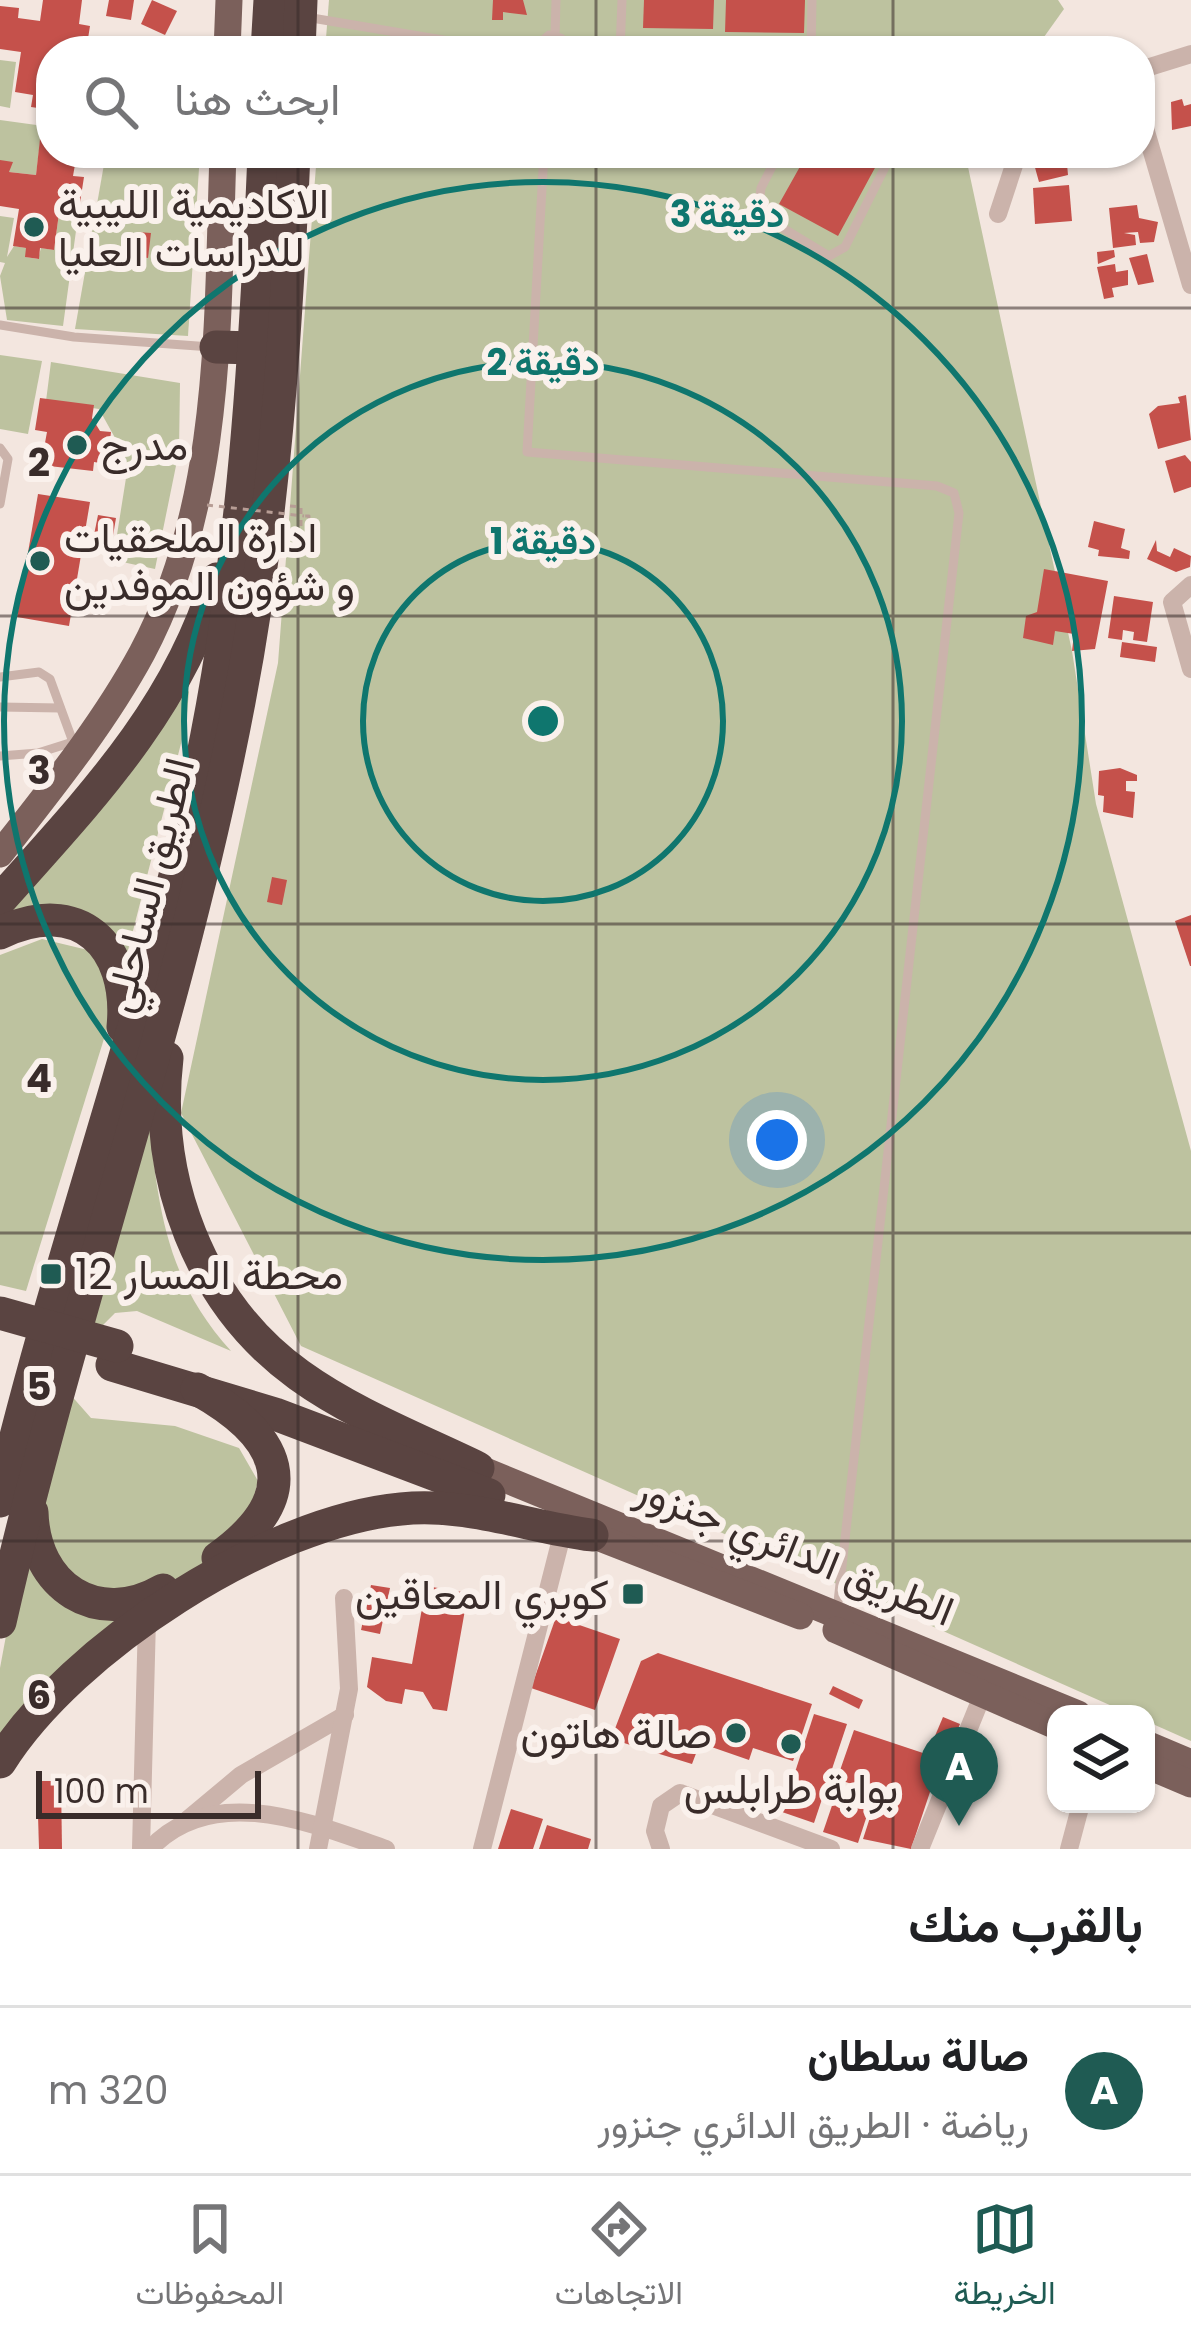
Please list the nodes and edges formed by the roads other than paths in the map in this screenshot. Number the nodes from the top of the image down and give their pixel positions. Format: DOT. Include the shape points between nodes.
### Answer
graph roads {
  1 [pos="229,0"];
  2 [pos="270,0"];
  3 [pos="556,0"];
  4 [pos="622,0"];
  5 [pos="812,0"];
  6 [pos="301,8"];
  7 [pos="228,36"];
  8 [pos="269,36"];
  9 [pos="436,36"];
  10 [pos="556,36"];
  11 [pos="621,36"];
  12 [pos="811,36"];
  13 [pos="1191,53"];
  14 [pos="1155,65"];
  15 [pos="1155,162"];
  16 [pos="222,168"];
  17 [pos="263,168"];
  18 [pos="293,168"];
  19 [pos="543,168"];
  20 [pos="771,168"];
  21 [pos="884,168"];
  22 [pos="1013,168"];
  23 [pos="998,214"];
  24 [pos="1191,286"];
  25 [pos="0,325"];
  26 [pos="216,347"];
  27 [pos="256,348"];
  28 [pos="0,448"];
  29 [pos="247,479"];
  30 [pos="2,486"];
  31 [pos="0,504"];
  32 [pos="1191,585"];
  33 [pos="1191,669"];
  34 [pos="0,677"];
  35 [pos="0,707"];
  36 [pos="60,708"];
  37 [pos="81,740"];
  38 [pos="0,757"];
  39 [pos="0,854"];
  40 [pos="0,901"];
  41 [pos="0,933"];
  42 [pos="177,966"];
  43 [pos="118,1084"];
  44 [pos="0,1313"];
  45 [pos="0,1333"];
  46 [pos="115,1355"];
  47 [pos="34,1362"];
  48 [pos="197,1389"];
  49 [pos="0,1396"];
  50 [pos="478,1468"];
  51 [pos="31,1485"];
  52 [pos="0,1501"];
  53 [pos="577,1533"];
  54 [pos="344,1598"];
  55 [pos="837,1611"];
  56 [pos="147,1619"];
  57 [pos="0,1622"];
  58 [pos="982,1696"];
  59 [pos="1057,1705"];
  60 [pos="345,1715"];
  61 [pos="1047,1722"];
  62 [pos="1155,1748"];
  63 [pos="0,1762"];
  64 [pos="1191,1763"];
  65 [pos="1155,1769"];
  66 [pos="1191,1784"];
  67 [pos="1079,1813"];
  68 [pos="187,1821"];
  69 [pos="322,1825"];
  70 [pos="141,1849"];
  71 [pos="151,1849"];
  72 [pos="317,1849"];
  73 [pos="386,1849"];
  74 [pos="482,1849"];
  75 [pos="661,1849"];
  76 [pos="831,1849"];
  77 [pos="920,1849"];
  78 [pos="1069,1849"];
  1 -- 7 [label="main road"];
  2 -- 8 [label="highway"];
  3 -- 10 [label="lane"];
  4 -- 11 [label="lane"];
  5 -- 12 [label="lane"];
  6 -- 9 [label="lane"];
  13 -- 14 [label="street"];
  15 -- 24 [label="street"];
  16 -- 26 [label="main road"];
  17 -- 27 [label="highway, الطريق الساحلي"];
  18 -- 42 [label="highway, الطريق الساحلي" via="285,355 255,619"];
  19 -- 55 [label="lane" via="527,452 937,486 954,494 959,513"];
  20 -- 21 [label="lane" via="758,213 829,256 845,247"];
  22 -- 23 [label="street"];
  25 -- 26 [label="lane"];
  26 -- 27 [label="highway"];
  26 -- 37 [label="main road" via="206,446 175,575 143,650"];
  27 -- 29 [label="highway, الطريق الساحلي"];
  28 -- 30 [label="lane" via="8,459"];
  29 -- 40 [label="highway" via="210,602 145,733"];
  29 -- 43 [label="highway, الطريق الساحلي" via="191,809"];
  30 -- 31 [label="lane"];
  32 -- 33 [label="street" via="1172,602"];
  34 -- 36 [label="lane" via="39,672"];
  35 -- 36 [label="lane"];
  36 -- 37 [label="lane"];
  37 -- 38 [label="lane"];
  37 -- 39 [label="main road"];
  41 -- 43 [label="highway" via="50,918 75,922 112,955 124,1014"];
  42 -- 50 [label="highway" via="162,1099 168,1165 187,1232 216,1283 294,1372"];
  42 -- 51 [label="highway, الطريق الساحلي"];
  43 -- 47 [label="highway, الطريق الساحلي"];
  44 -- 46 [label="highway, bridge"];
  45 -- 46 [label="highway"];
  46 -- 48 [label="highway"];
  46 -- 50 [label="highway" via="284,1398"];
  47 -- 49 [label="highway"];
  47 -- 52 [label="highway, الطريق الساحلي"];
  48 -- 51 [label="highway" via="257,1429 274,1473 259,1520 217,1558 148,1599 106,1607 65,1592 32,1528"];
  48 -- 53 [label="highway"];
  50 -- 55 [label="main road, الطريق الدائري جنزور"];
  51 -- 57 [label="highway, الطريق الساحلي"];
  53 -- 56 [label="highway" via="446,1508 354,1515 260,1552"];
  53 -- 58 [label="main road, الطريق الدائري جنزور" via="845,1634"];
  53 -- 74 [label="street"];
  54 -- 60 [label="street"];
  55 -- 59 [label="main road, الطريق الدائري جنزور"];
  56 -- 63 [label="highway" via="68,1679"];
  56 -- 70 [label="street"];
  58 -- 61 [label="main road, الطريق الدائري جنزور"];
  58 -- 77 [label="street"];
  60 -- 68 [label="street" via="241,1774"];
  60 -- 69 [label="street"];
  62 -- 64 [label="main road"];
  65 -- 66 [label="main road"];
  67 -- 78 [label="street"];
  68 -- 69 [label="street" via="274,1812"];
  68 -- 71 [label="street"];
  69 -- 72 [label="street"];
  69 -- 73 [label="street"];
  75 -- 76 [label="street" via="661,1806 680,1793"];
}
